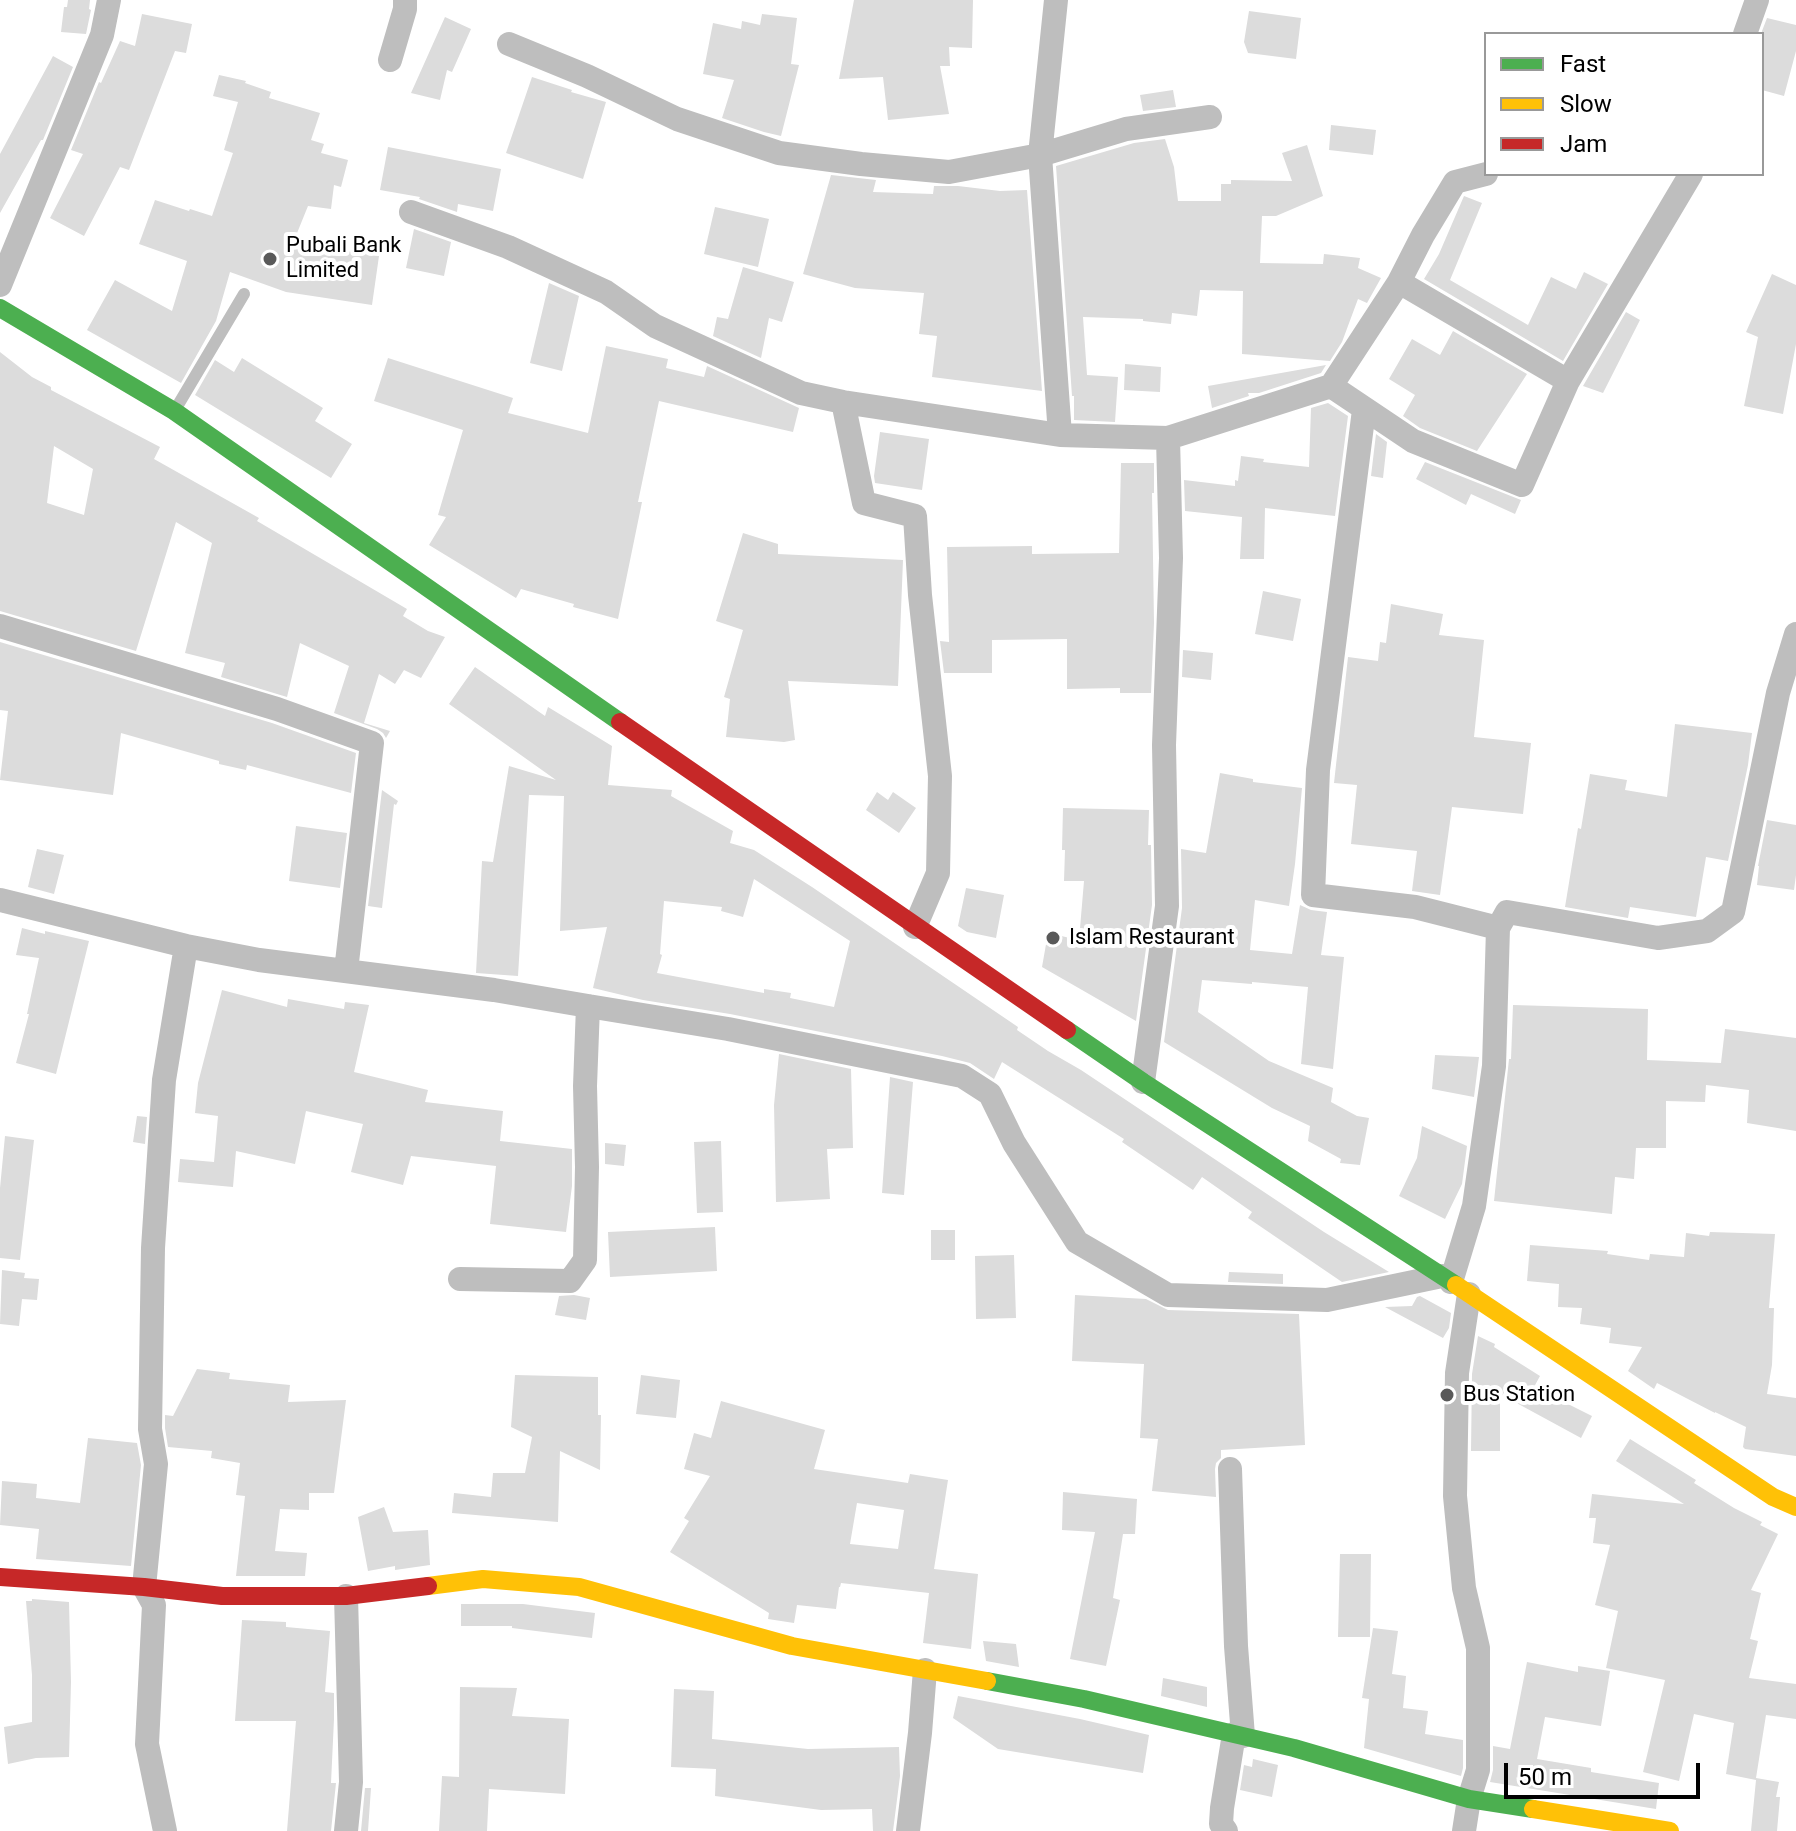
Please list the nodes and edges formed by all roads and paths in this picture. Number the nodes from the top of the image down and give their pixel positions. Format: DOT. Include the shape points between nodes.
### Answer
graph roads {
  1 [pos="109,0"];
  2 [pos="405,0"];
  3 [pos="1056,0"];
  4 [pos="1757,0"];
  5 [pos="1746,32"];
  6 [pos="509,44"];
  7 [pos="390,60"];
  8 [pos="1210,117"];
  9 [pos="1040,155"];
  10 [pos="1484,175"];
  11 [pos="1690,176"];
  12 [pos="411,212"];
  13 [pos="1399,282"];
  14 [pos="0,285"];
  15 [pos="244,294"];
  16 [pos="0,308"];
  17 [pos="1568,381"];
  18 [pos="1331,386"];
  19 [pos="843,402"];
  20 [pos="1364,410"];
  21 [pos="174,411"];
  22 [pos="1060,435"];
  23 [pos="1168,438"];
  24 [pos="0,626"];
  25 [pos="1796,634"];
  26 [pos="0,900"];
  27 [pos="915,927"];
  28 [pos="1498,928"];
  29 [pos="186,946"];
  30 [pos="346,971"];
  31 [pos="588,1006"];
  32 [pos="1143,1082"];
  33 [pos="460,1279"];
  34 [pos="1454,1284"];
  35 [pos="1230,1469"];
  36 [pos="1796,1507"];
  37 [pos="0,1577"];
  38 [pos="144,1587"];
  39 [pos="346,1596"];
  40 [pos="925,1670"];
  41 [pos="1238,1735"];
  42 [pos="1469,1799"];
  43 [pos="165,1831"];
  44 [pos="346,1831"];
  45 [pos="908,1831"];
  46 [pos="1226,1831"];
  47 [pos="1464,1831"];
  48 [pos="1670,1831"];
  1 -- 14 [label="street" via="102,35"];
  2 -- 7 [label="street"];
  3 -- 9 [label="street"];
  4 -- 5 [label="street"];
  6 -- 9 [label="street" via="677,119 779,153 949,172"];
  8 -- 9 [label="street" via="1126,129"];
  9 -- 22 [label="street"];
  10 -- 13 [label="street" via="1455,182"];
  11 -- 17 [label="street"];
  12 -- 19 [label="street" via="508,247 606,292 655,326 801,393"];
  13 -- 17 [label="street"];
  13 -- 18 [label="street"];
  15 -- 21 [label="lane"];
  16 -- 21 [label="main road"];
  17 -- 20 [label="street" via="1522,485 1413,441"];
  18 -- 20 [label="street"];
  18 -- 23 [label="street"];
  19 -- 22 [label="street"];
  19 -- 27 [label="street" via="864,503 915,516 940,776 938,873"];
  20 -- 28 [label="street" via="1318,770 1313,895 1415,907"];
  21 -- 27 [label="main road"];
  22 -- 23 [label="street"];
  23 -- 32 [label="street" via="1167,906"];
  24 -- 30 [label="street" via="372,743"];
  25 -- 28 [label="street" via="1778,693 1733,912 1707,931 1658,938 1507,912"];
  26 -- 29 [label="street"];
  27 -- 32 [label="main road"];
  28 -- 34 [label="street" via="1494,1066 1474,1206"];
  29 -- 30 [label="street"];
  29 -- 38 [label="street" via="164,1080 153,1248 150,1429 156,1464"];
  30 -- 31 [label="street"];
  31 -- 33 [label="street" via="585,1260 570,1281"];
  31 -- 34 [label="street" via="962,1076 990,1094 1014,1143 1077,1242 1168,1295 1327,1300"];
  32 -- 34 [label="main road"];
  34 -- 36 [label="main road" via="1773,1497"];
  34 -- 42 [label="street" via="1455,1496 1464,1588 1478,1648 1478,1770"];
  35 -- 41 [label="street"];
  37 -- 38 [label="main road"];
  38 -- 39 [label="main road" via="222,1596"];
  38 -- 43 [label="street" via="154,1605 147,1744"];
  39 -- 40 [label="main road" via="483,1579 579,1587 792,1646"];
  39 -- 44 [label="street" via="351,1782"];
  40 -- 41 [label="main road"];
  40 -- 45 [label="street"];
  41 -- 42 [label="main road"];
  41 -- 46 [label="street" via="1222,1808"];
  42 -- 47 [label="street"];
  42 -- 48 [label="main road"];
}
